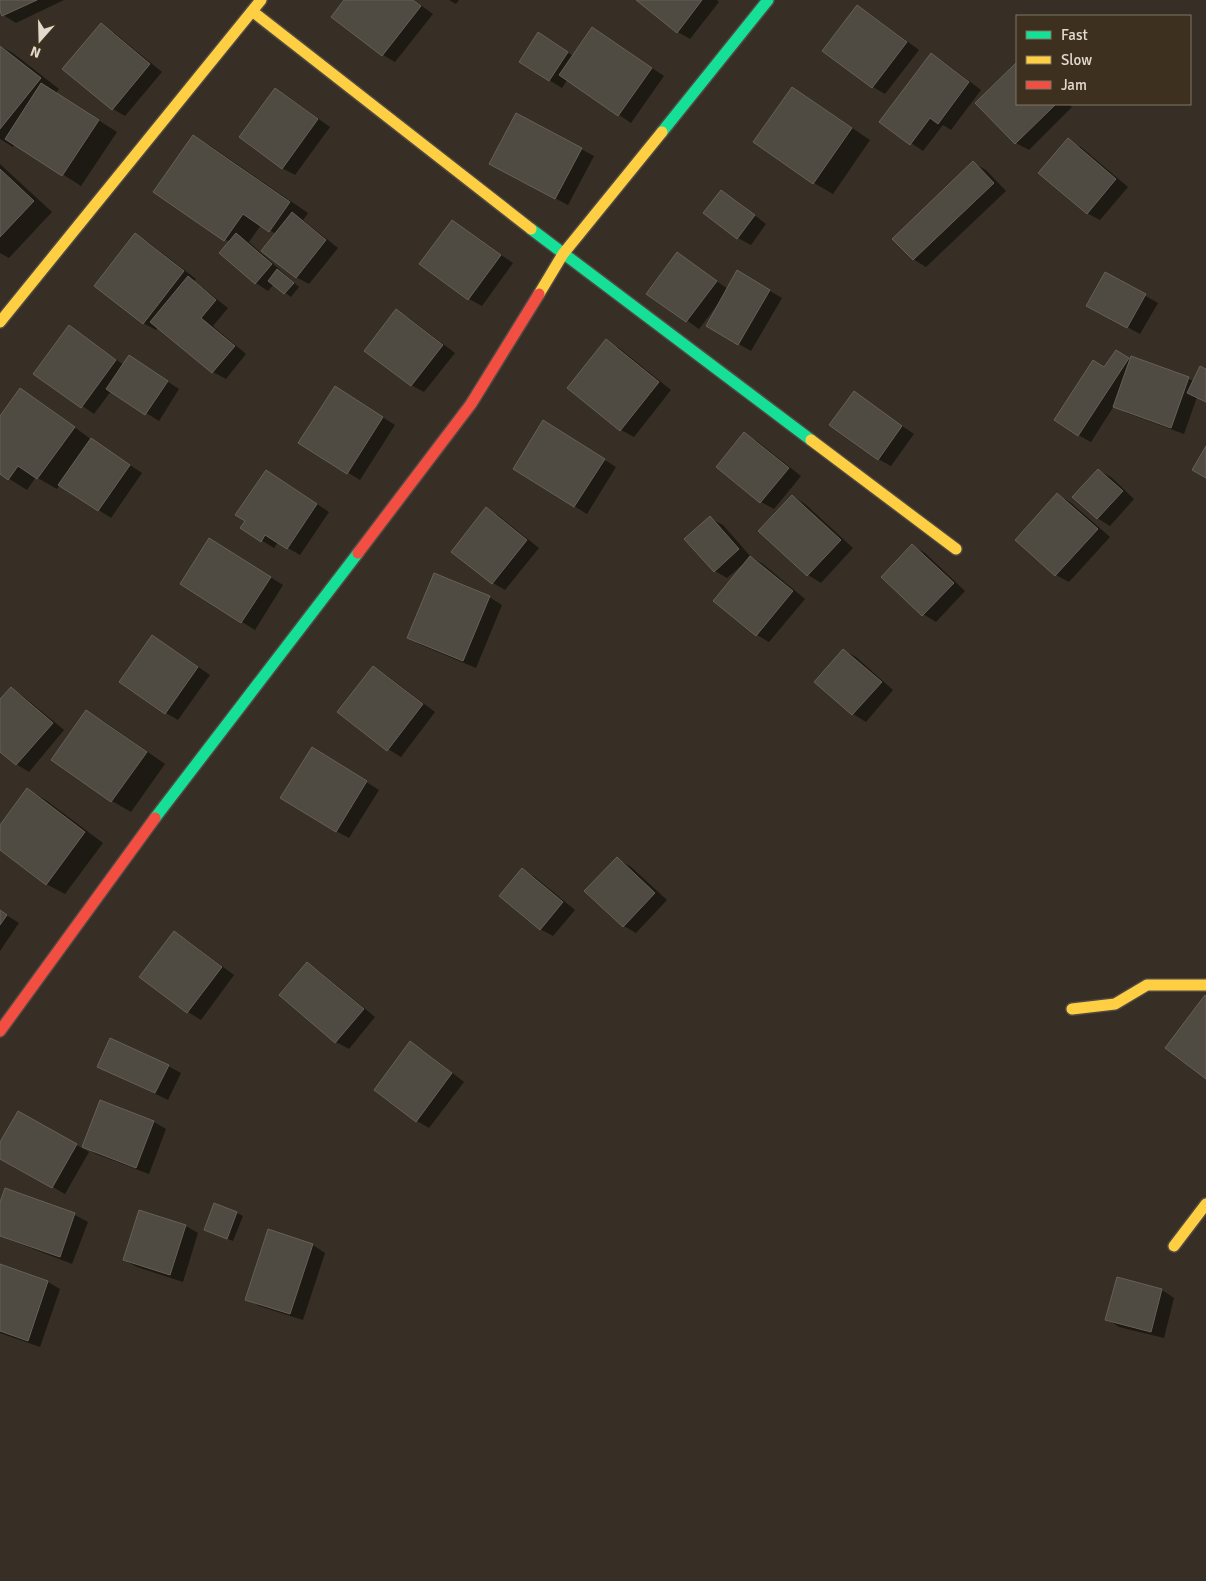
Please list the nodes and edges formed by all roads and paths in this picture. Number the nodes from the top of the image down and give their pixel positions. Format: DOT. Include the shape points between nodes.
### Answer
graph roads {
  1 [pos="261,0"];
  2 [pos="768,0"];
  3 [pos="252,11"];
  4 [pos="563,254"];
  5 [pos="0,322"];
  6 [pos="956,550"];
  7 [pos="1206,985"];
  8 [pos="1072,1010"];
  9 [pos="0,1031"];
  10 [pos="1206,1204"];
  11 [pos="1174,1246"];
  1 -- 3 [label="street"];
  2 -- 4 [label="street"];
  3 -- 4 [label="street"];
  3 -- 5 [label="street"];
  4 -- 6 [label="street"];
  4 -- 9 [label="street" via="471,404 147,828"];
  7 -- 8 [label="street" via="1147,985 1115,1004"];
  10 -- 11 [label="street"];
}
